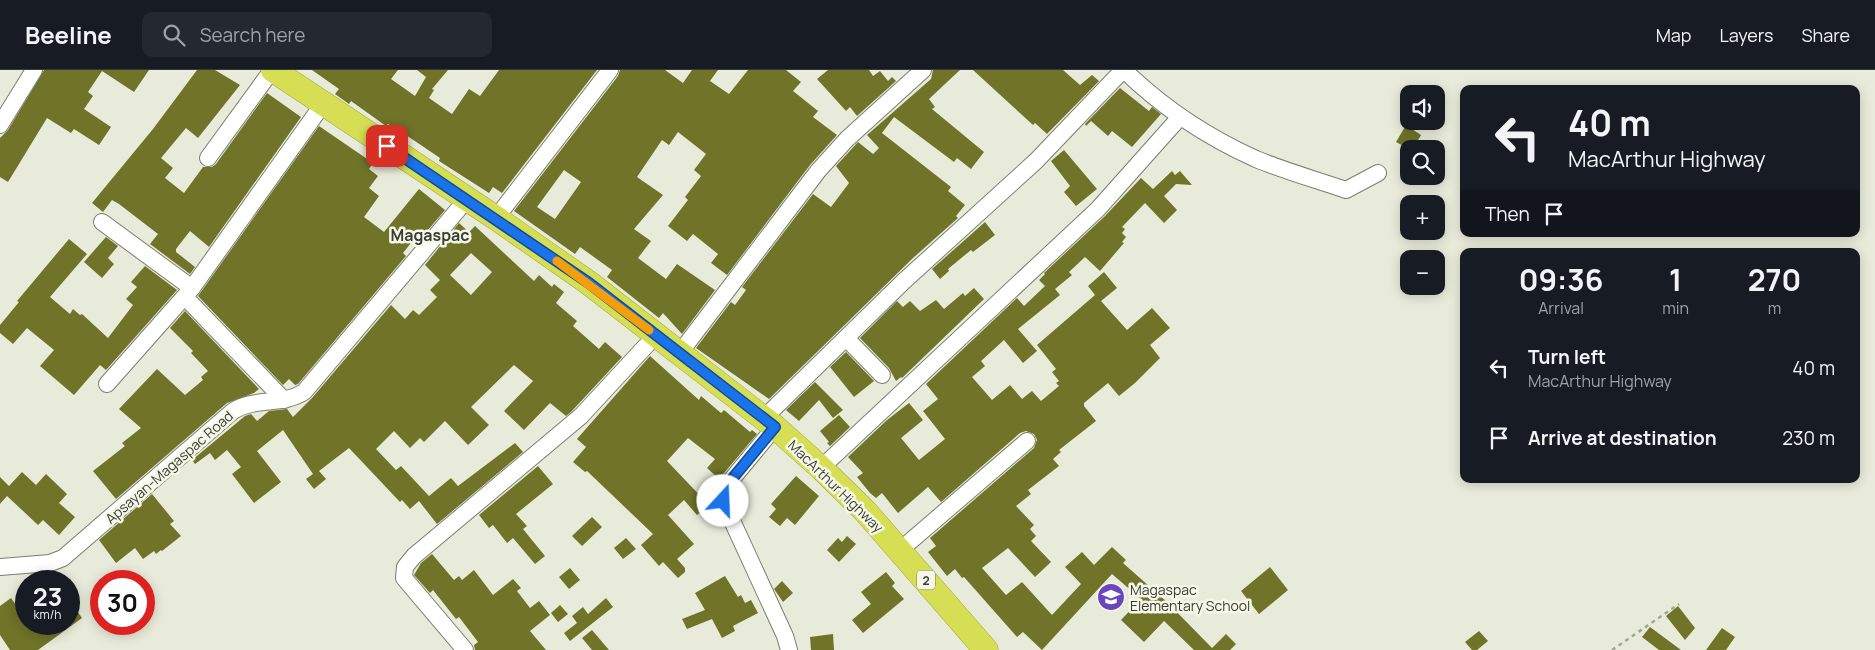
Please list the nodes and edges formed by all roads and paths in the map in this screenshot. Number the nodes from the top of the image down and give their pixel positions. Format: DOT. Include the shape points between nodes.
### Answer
graph roads {
  1 [pos="34,70"];
  2 [pos="272,70"];
  3 [pos="610,70"];
  4 [pos="922,70"];
  5 [pos="1123,70"];
  6 [pos="323,104"];
  7 [pos="1180,117"];
  8 [pos="0,125"];
  9 [pos="208,158"];
  10 [pos="1378,173"];
  11 [pos="467,199"];
  12 [pos="496,218"];
  13 [pos="102,222"];
  14 [pos="189,292"];
  15 [pos="656,335"];
  16 [pos="846,338"];
  17 [pos="679,354"];
  18 [pos="882,375"];
  19 [pos="107,384"];
  20 [pos="284,400"];
  21 [pos="769,423"];
  22 [pos="1027,441"];
  23 [pos="821,468"];
  24 [pos="900,551"];
  25 [pos="0,567"];
  26 [pos="1679,604"];
  27 [pos="465,650"];
  28 [pos="789,650"];
  29 [pos="986,650"];
  30 [pos="1612,650"];
  1 -- 8 [label="street"];
  2 -- 6 [label="highway, MacArthur Highway / 2"];
  2 -- 9 [label="street"];
  3 -- 12 [label="street"];
  4 -- 17 [label="street" via="847,139 818,171"];
  5 -- 7 [label="street"];
  5 -- 16 [label="street" via="1036,161"];
  6 -- 11 [label="highway, MacArthur Highway / 2"];
  6 -- 14 [label="street"];
  7 -- 10 [label="street" via="1256,158 1346,190"];
  7 -- 23 [label="street" via="1098,209"];
  11 -- 12 [label="highway, MacArthur Highway / 2"];
  11 -- 20 [label="street, Apsayan-Magaspac Road" via="310,386 297,397"];
  12 -- 15 [label="highway, MacArthur Highway / 2"];
  13 -- 14 [label="street"];
  14 -- 19 [label="street"];
  14 -- 20 [label="street"];
  15 -- 17 [label="highway, MacArthur Highway / 2"];
  15 -- 27 [label="street" via="581,416 405,567 404,578"];
  16 -- 18 [label="street"];
  16 -- 21 [label="street"];
  17 -- 21 [label="highway, MacArthur Highway / 2"];
  20 -- 25 [label="street, Apsayan-Magaspac Road" via="241,406 233,411 63,558 50,563"];
  21 -- 23 [label="highway, MacArthur Highway / 2"];
  21 -- 28 [label="street" via="727,485 723,501"];
  22 -- 24 [label="street"];
  23 -- 24 [label="highway, MacArthur Highway / 2"];
  24 -- 29 [label="highway, MacArthur Highway / 2"];
  26 -- 30 [label="path"];
}
